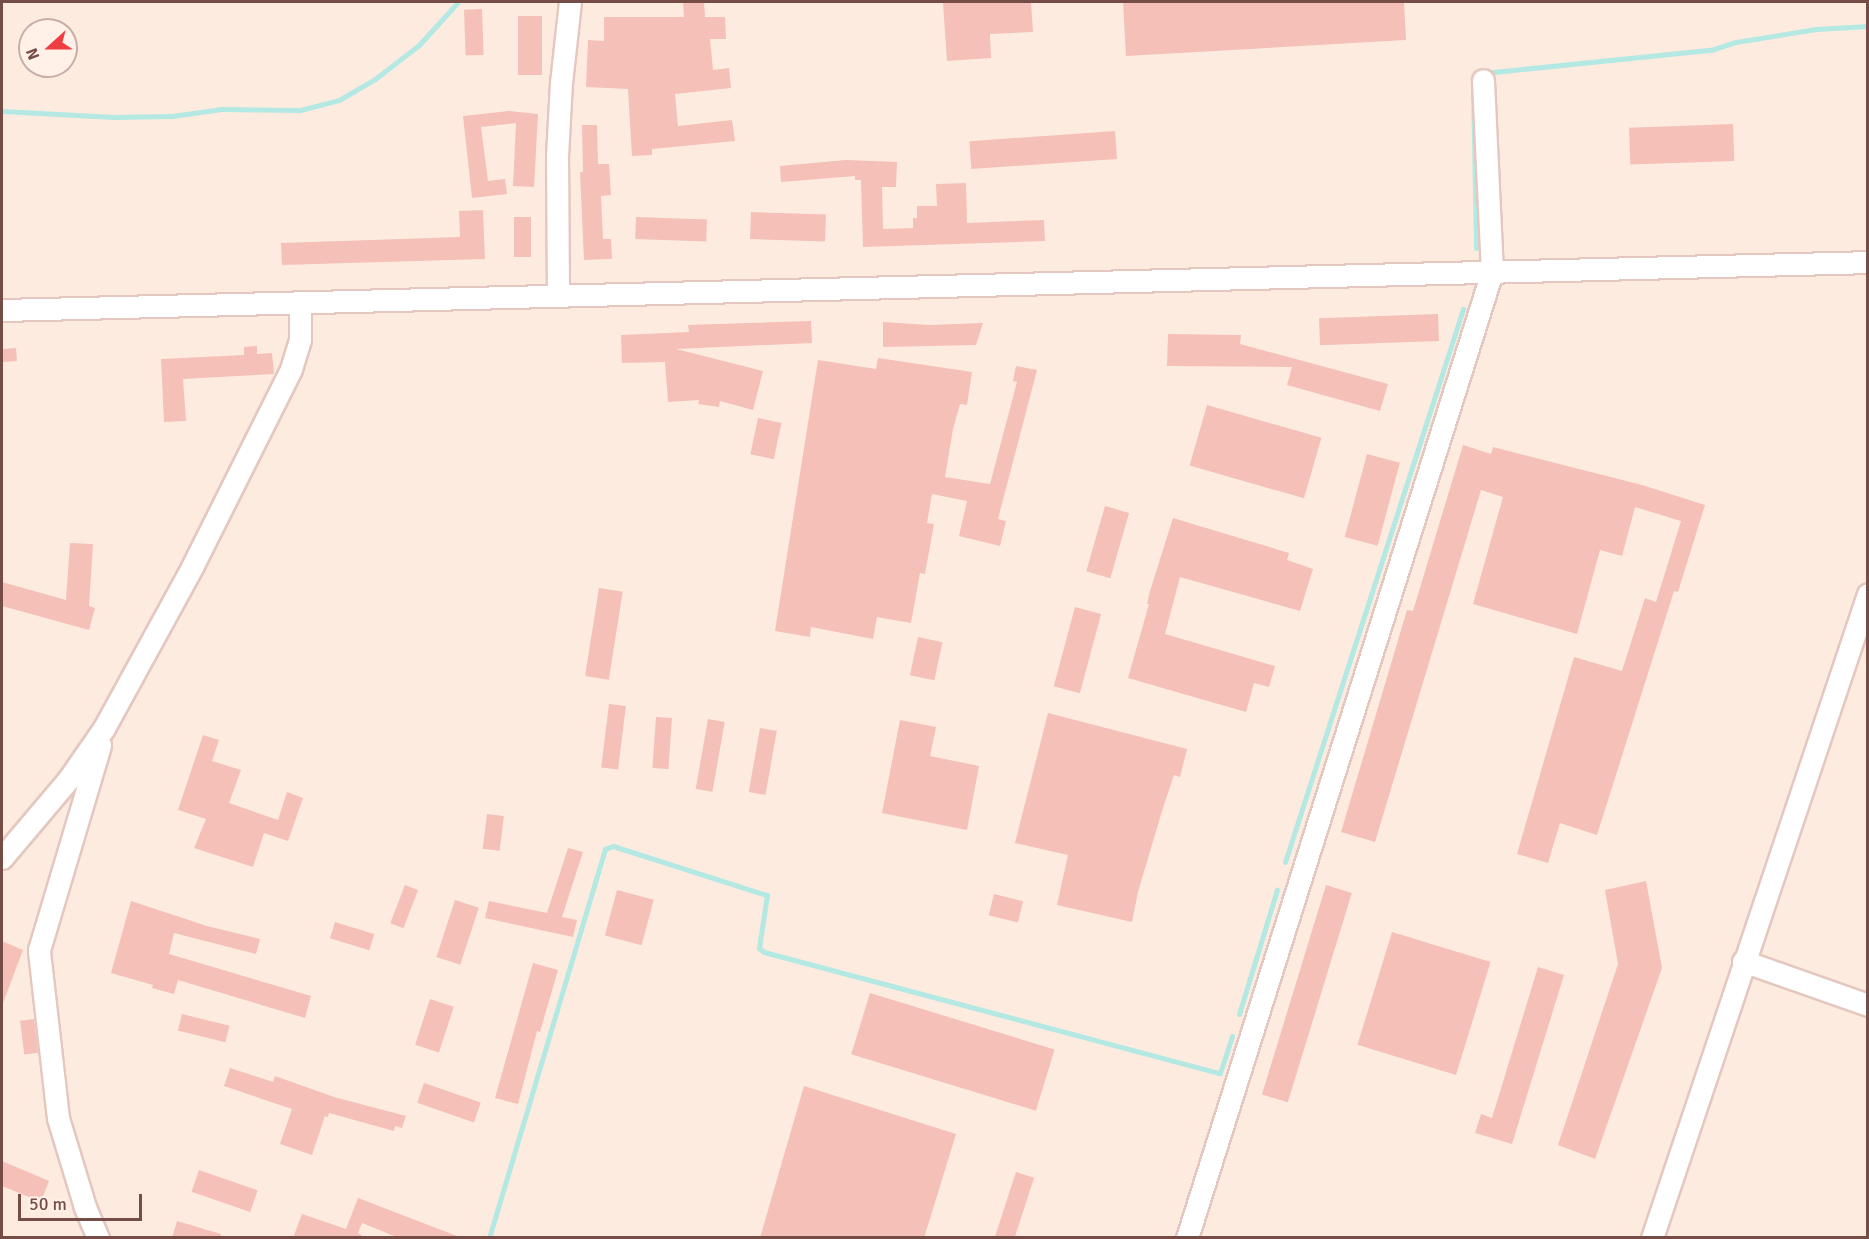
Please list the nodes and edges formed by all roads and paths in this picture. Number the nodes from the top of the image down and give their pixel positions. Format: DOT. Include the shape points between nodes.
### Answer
graph roads {
  1 [pos="570,2"];
  2 [pos="1483,80"];
  3 [pos="1868,262"];
  4 [pos="1492,272"];
  5 [pos="558,295"];
  6 [pos="300,302"];
  7 [pos="2,310"];
  8 [pos="1868,594"];
  9 [pos="104,728"];
  10 [pos="2,858"];
  11 [pos="1743,961"];
  12 [pos="1868,1005"];
  13 [pos="98,1238"];
  14 [pos="1187,1238"];
  15 [pos="1652,1238"];
  1 -- 5 [label="street" via="557,156"];
  2 -- 4 [label="street"];
  3 -- 4 [label="street"];
  4 -- 5 [label="street"];
  4 -- 14 [label="street"];
  5 -- 6 [label="street"];
  6 -- 7 [label="street"];
  6 -- 9 [label="street" via="300,339 279,398"];
  8 -- 11 [label="street"];
  9 -- 10 [label="street" via="68,780"];
  9 -- 13 [label="street" via="39,950 58,1118"];
  11 -- 12 [label="street"];
  11 -- 15 [label="street"];
}
